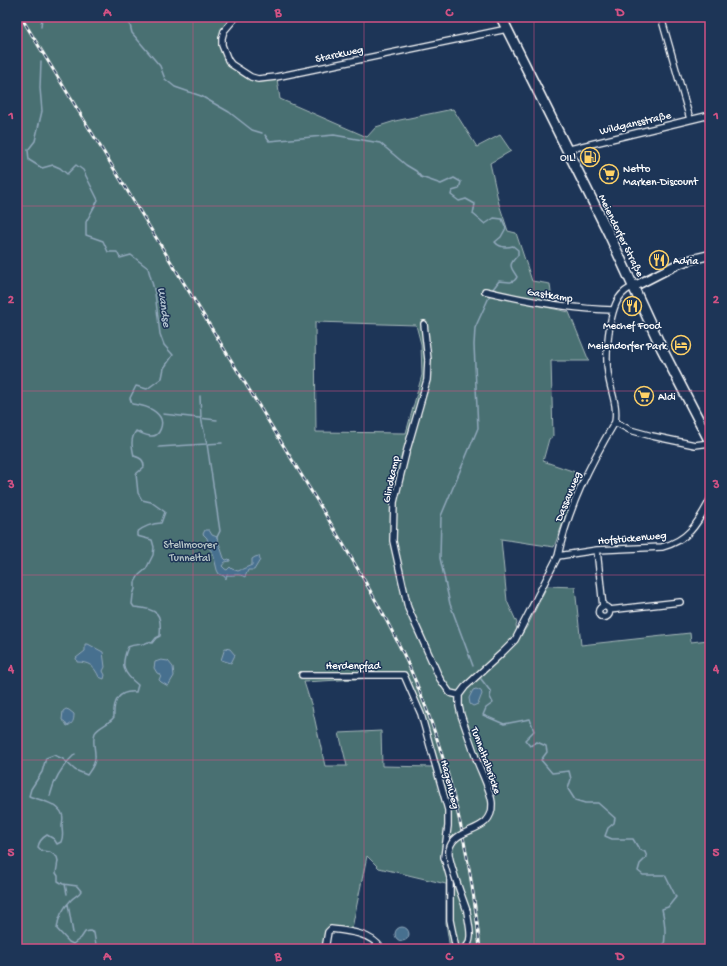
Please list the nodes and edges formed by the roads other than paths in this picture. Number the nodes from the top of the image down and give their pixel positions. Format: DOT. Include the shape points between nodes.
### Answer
graph roads {
  1 [pos="236,17"];
  2 [pos="501,17"];
  3 [pos="661,17"];
  4 [pos="507,29"];
  5 [pos="710,115"];
  6 [pos="690,119"];
  7 [pos="566,150"];
  8 [pos="710,255"];
  9 [pos="633,287"];
  10 [pos="485,291"];
  11 [pos="613,310"];
  12 [pos="424,324"];
  13 [pos="615,422"];
  14 [pos="710,443"];
  15 [pos="710,500"];
  16 [pos="597,550"];
  17 [pos="558,556"];
  18 [pos="680,602"];
  19 [pos="603,606"];
  20 [pos="609,610"];
  21 [pos="302,675"];
  22 [pos="404,675"];
  23 [pos="459,695"];
  24 [pos="325,949"];
  25 [pos="382,949"];
  26 [pos="456,949"];
  27 [pos="464,949"];
  1 -- 4 [label="street, Starckweg" via="224,31 222,38 225,54 231,64 258,79"];
  2 -- 4 [label="main road, Meiendorfer Straße"];
  3 -- 6 [label="street"];
  4 -- 7 [label="main road, Meiendorfer Straße"];
  5 -- 6 [label="street, Wildgansstraße"];
  6 -- 7 [label="street, Wildgansstraße"];
  7 -- 9 [label="main road, Meiendorfer Straße"];
  8 -- 9 [label="street" via="678,264"];
  9 -- 11 [label="street, Dassauweg" via="622,294"];
  9 -- 14 [label="main road, Meiendorfer Straße"];
  10 -- 11 [label="street, Gastkamp" via="561,306"];
  11 -- 13 [label="street, Dassauweg" via="608,341 608,373 617,411"];
  12 -- 23 [label="street, Glindkamp" via="428,360 427,380 394,502 393,541 408,608 440,679 450,693"];
  13 -- 14 [label="street" via="630,430 652,436 694,445"];
  13 -- 17 [label="street, Dassauweg" via="583,480"];
  15 -- 16 [label="street, Hofstückenweg" via="693,528 678,541 662,547"];
  16 -- 17 [label="street, Hofstückenweg"];
  16 -- 19 [label="street"];
  17 -- 23 [label="street, Dassauweg" via="515,640"];
  18 -- 20 [label="street"];
  19 -- 20 [label="street"];
  19 -- 20 [label="street" via="599,611 602,616 608,616"];
  21 -- 22 [label="street, Herdenpfad"];
  22 -- 26 [label="street, Hagenweg" via="421,714 448,810 444,852 450,878 450,920"];
  23 -- 27 [label="street, Tunneltalbrücke, bridge" via="458,706 492,801 490,814 484,824 457,837 448,852 466,911 470,942"];
  24 -- 25 [label="street" via="328,932 331,929 358,933"];
}
